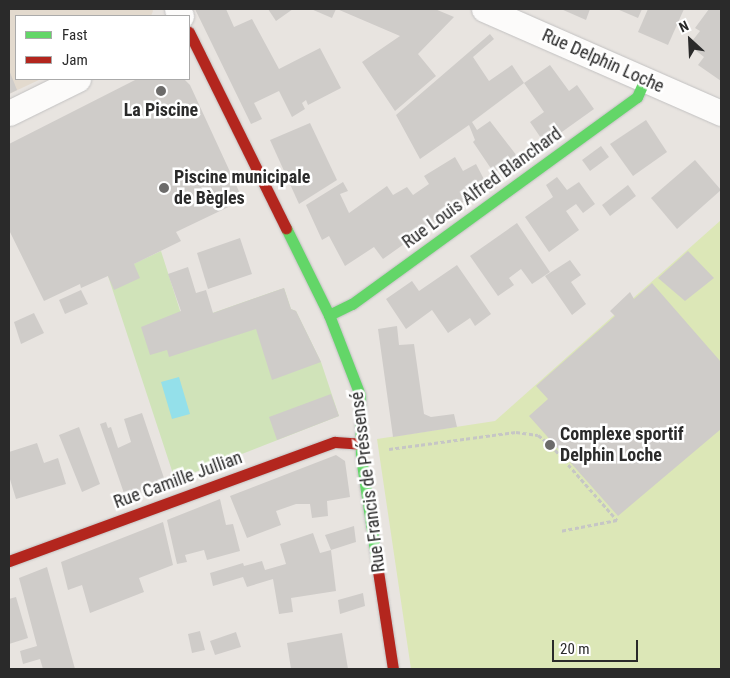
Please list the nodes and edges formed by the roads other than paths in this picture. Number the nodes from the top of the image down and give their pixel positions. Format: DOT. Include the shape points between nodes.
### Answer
graph roads {
  1 [pos="484,9"];
  2 [pos="190,36"];
  3 [pos="195,54"];
  4 [pos="645,79"];
  5 [pos="76,80"];
  6 [pos="9,113"];
  7 [pos="721,113"];
  8 [pos="330,315"];
  9 [pos="361,444"];
  10 [pos="9,561"];
  11 [pos="393,669"];
  1 -- 4 [label="street, Rue Delphin Loche"];
  2 -- 3 [label="street, Rue Francis de Préssensé"];
  3 -- 8 [label="street, Rue Francis de Préssensé"];
  4 -- 7 [label="street, Rue Delphin Loche"];
  4 -- 8 [label="street, Rue Louis Alfred Blanchard" via="638,97 352,304"];
  5 -- 6 [label="street"];
  8 -- 9 [label="street, Rue Francis de Préssensé" via="360,395"];
  9 -- 10 [label="street, Rue Camille Jullian" via="336,442"];
  9 -- 11 [label="street, Rue Francis de Préssensé"];
}
